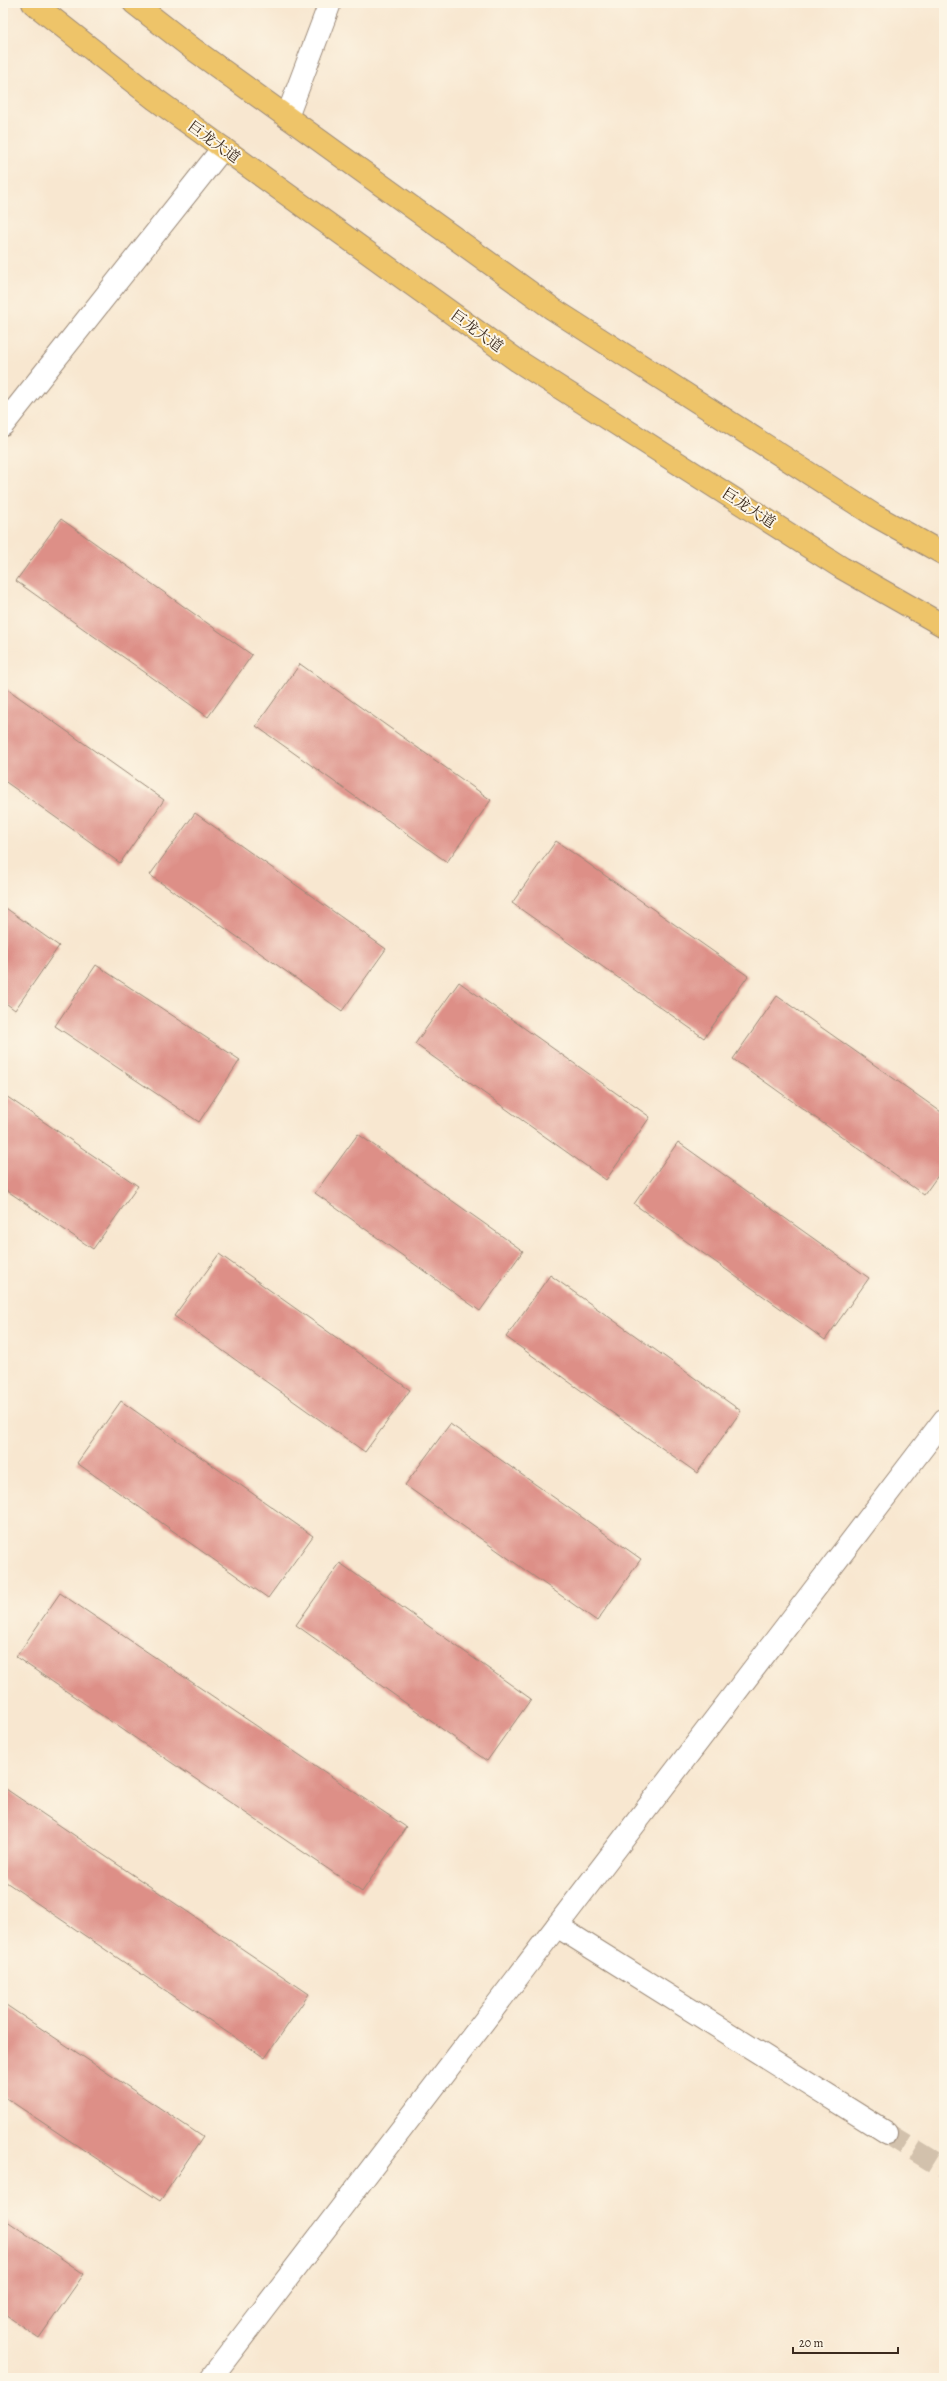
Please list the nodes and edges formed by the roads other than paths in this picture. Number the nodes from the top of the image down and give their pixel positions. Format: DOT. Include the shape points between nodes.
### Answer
graph roads {
  1 [pos="33,3"];
  2 [pos="134,3"];
  3 [pos="330,3"];
  4 [pos="287,117"];
  5 [pos="223,148"];
  6 [pos="3,425"];
  7 [pos="944,554"];
  8 [pos="944,626"];
  9 [pos="944,1420"];
  10 [pos="557,1926"];
  11 [pos="886,2133"];
  12 [pos="211,2378"];
  1 -- 5 [label="main road, 巨龙大道" via="155,99"];
  2 -- 4 [label="main road" via="193,50"];
  3 -- 4 [label="street"];
  4 -- 7 [label="main road" via="554,309 874,515"];
  5 -- 6 [label="street"];
  5 -- 8 [label="main road, 巨龙大道" via="518,361 842,568"];
  9 -- 10 [label="street"];
  10 -- 11 [label="street"];
  10 -- 12 [label="street"];
}
